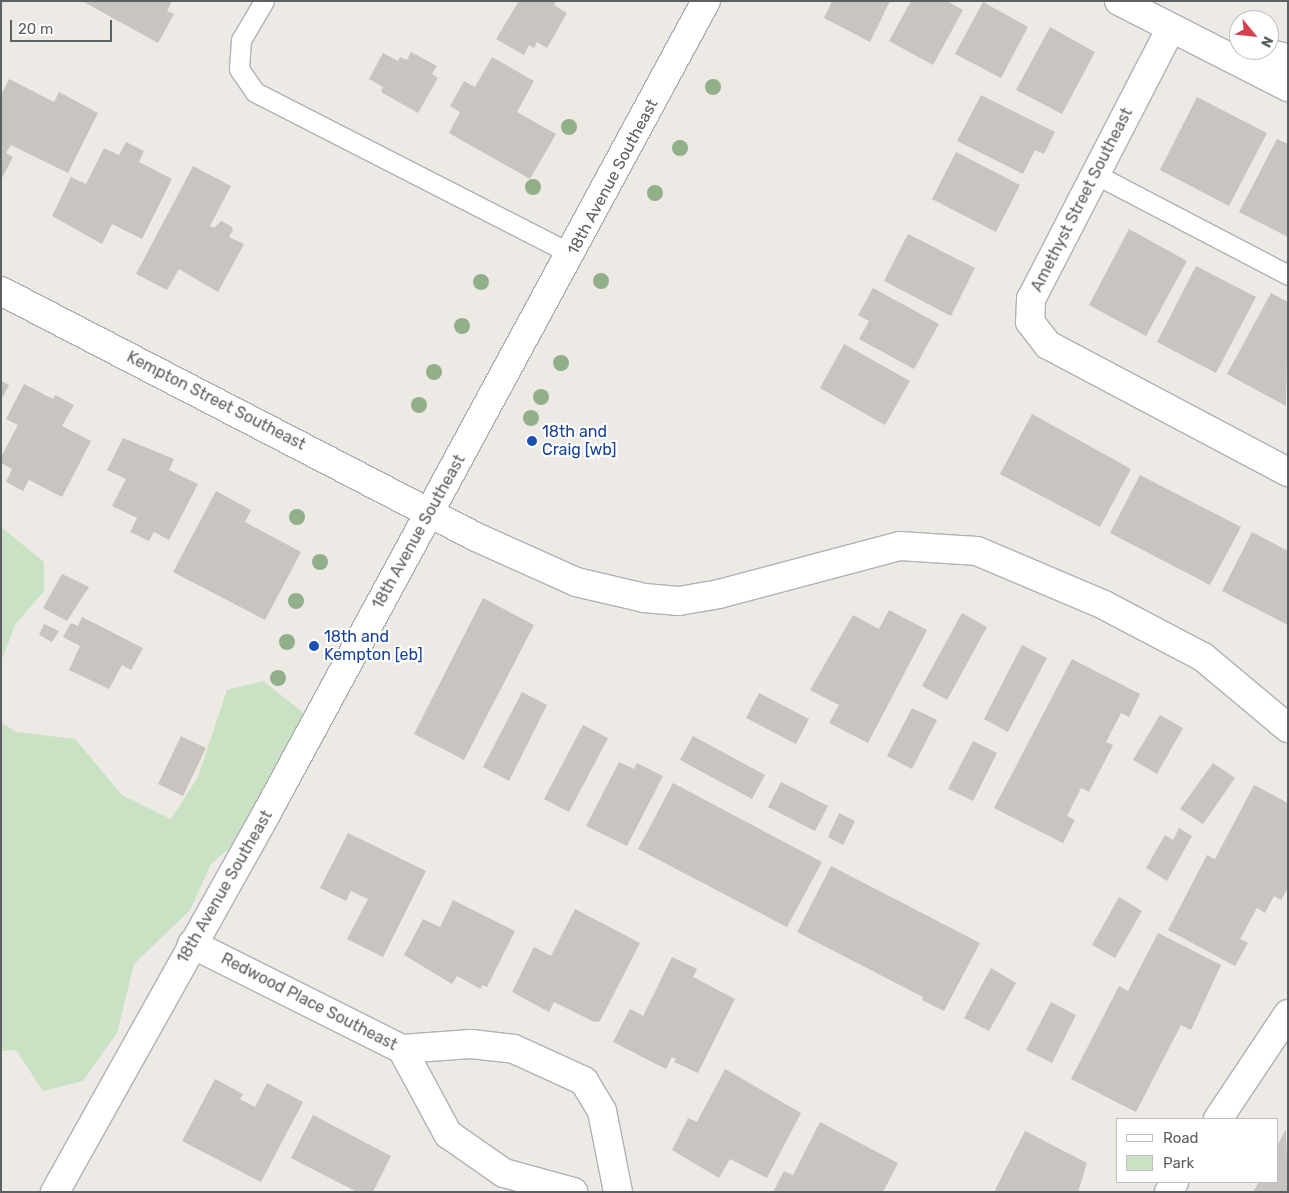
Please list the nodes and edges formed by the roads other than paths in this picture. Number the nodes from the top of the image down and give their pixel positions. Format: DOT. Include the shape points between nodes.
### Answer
graph roads {
  1 [pos="264,1"];
  2 [pos="706,1"];
  3 [pos="1119,1"];
  4 [pos="1171,28"];
  5 [pos="1212,47"];
  6 [pos="1229,48"];
  7 [pos="1288,86"];
  8 [pos="1094,174"];
  9 [pos="572,254"];
  10 [pos="1288,275"];
  11 [pos="1,291"];
  12 [pos="1288,472"];
  13 [pos="430,511"];
  14 [pos="1288,728"];
  15 [pos="192,944"];
  16 [pos="1288,1014"];
  17 [pos="1280,1048"];
  18 [pos="402,1049"];
  19 [pos="1219,1118"];
  20 [pos="55,1192"];
  21 [pos="573,1192"];
  22 [pos="618,1192"];
  1 -- 9 [label="lane" via="241,40 239,69 255,92"];
  2 -- 9 [label="street, 18th Avenue Southeast"];
  3 -- 4 [label="street"];
  4 -- 5 [label="street"];
  4 -- 8 [label="street, Amethyst Street Southeast"];
  5 -- 6 [label="street"];
  5 -- 7 [label="street"];
  8 -- 10 [label="lane"];
  8 -- 12 [label="street, Amethyst Street Southeast" via="1030,299 1030,322 1048,345"];
  9 -- 13 [label="street, 18th Avenue Southeast"];
  11 -- 13 [label="street, Kempton Street Southeast"];
  13 -- 14 [label="street, Kempton Street Southeast" via="476,538 576,582 644,598 680,601 719,594 900,546 977,551 1104,605 1203,657"];
  13 -- 15 [label="street, 18th Avenue Southeast"];
  15 -- 18 [label="street, Redwood Place Southeast"];
  15 -- 20 [label="street, 18th Avenue Southeast"];
  16 -- 17 [label="street"];
  17 -- 19 [label="street"];
  18 -- 21 [label="street, Redwood Place Southeast" via="448,1134 504,1173"];
  18 -- 22 [label="street" via="471,1044 514,1049 584,1081 602,1111"];
}
